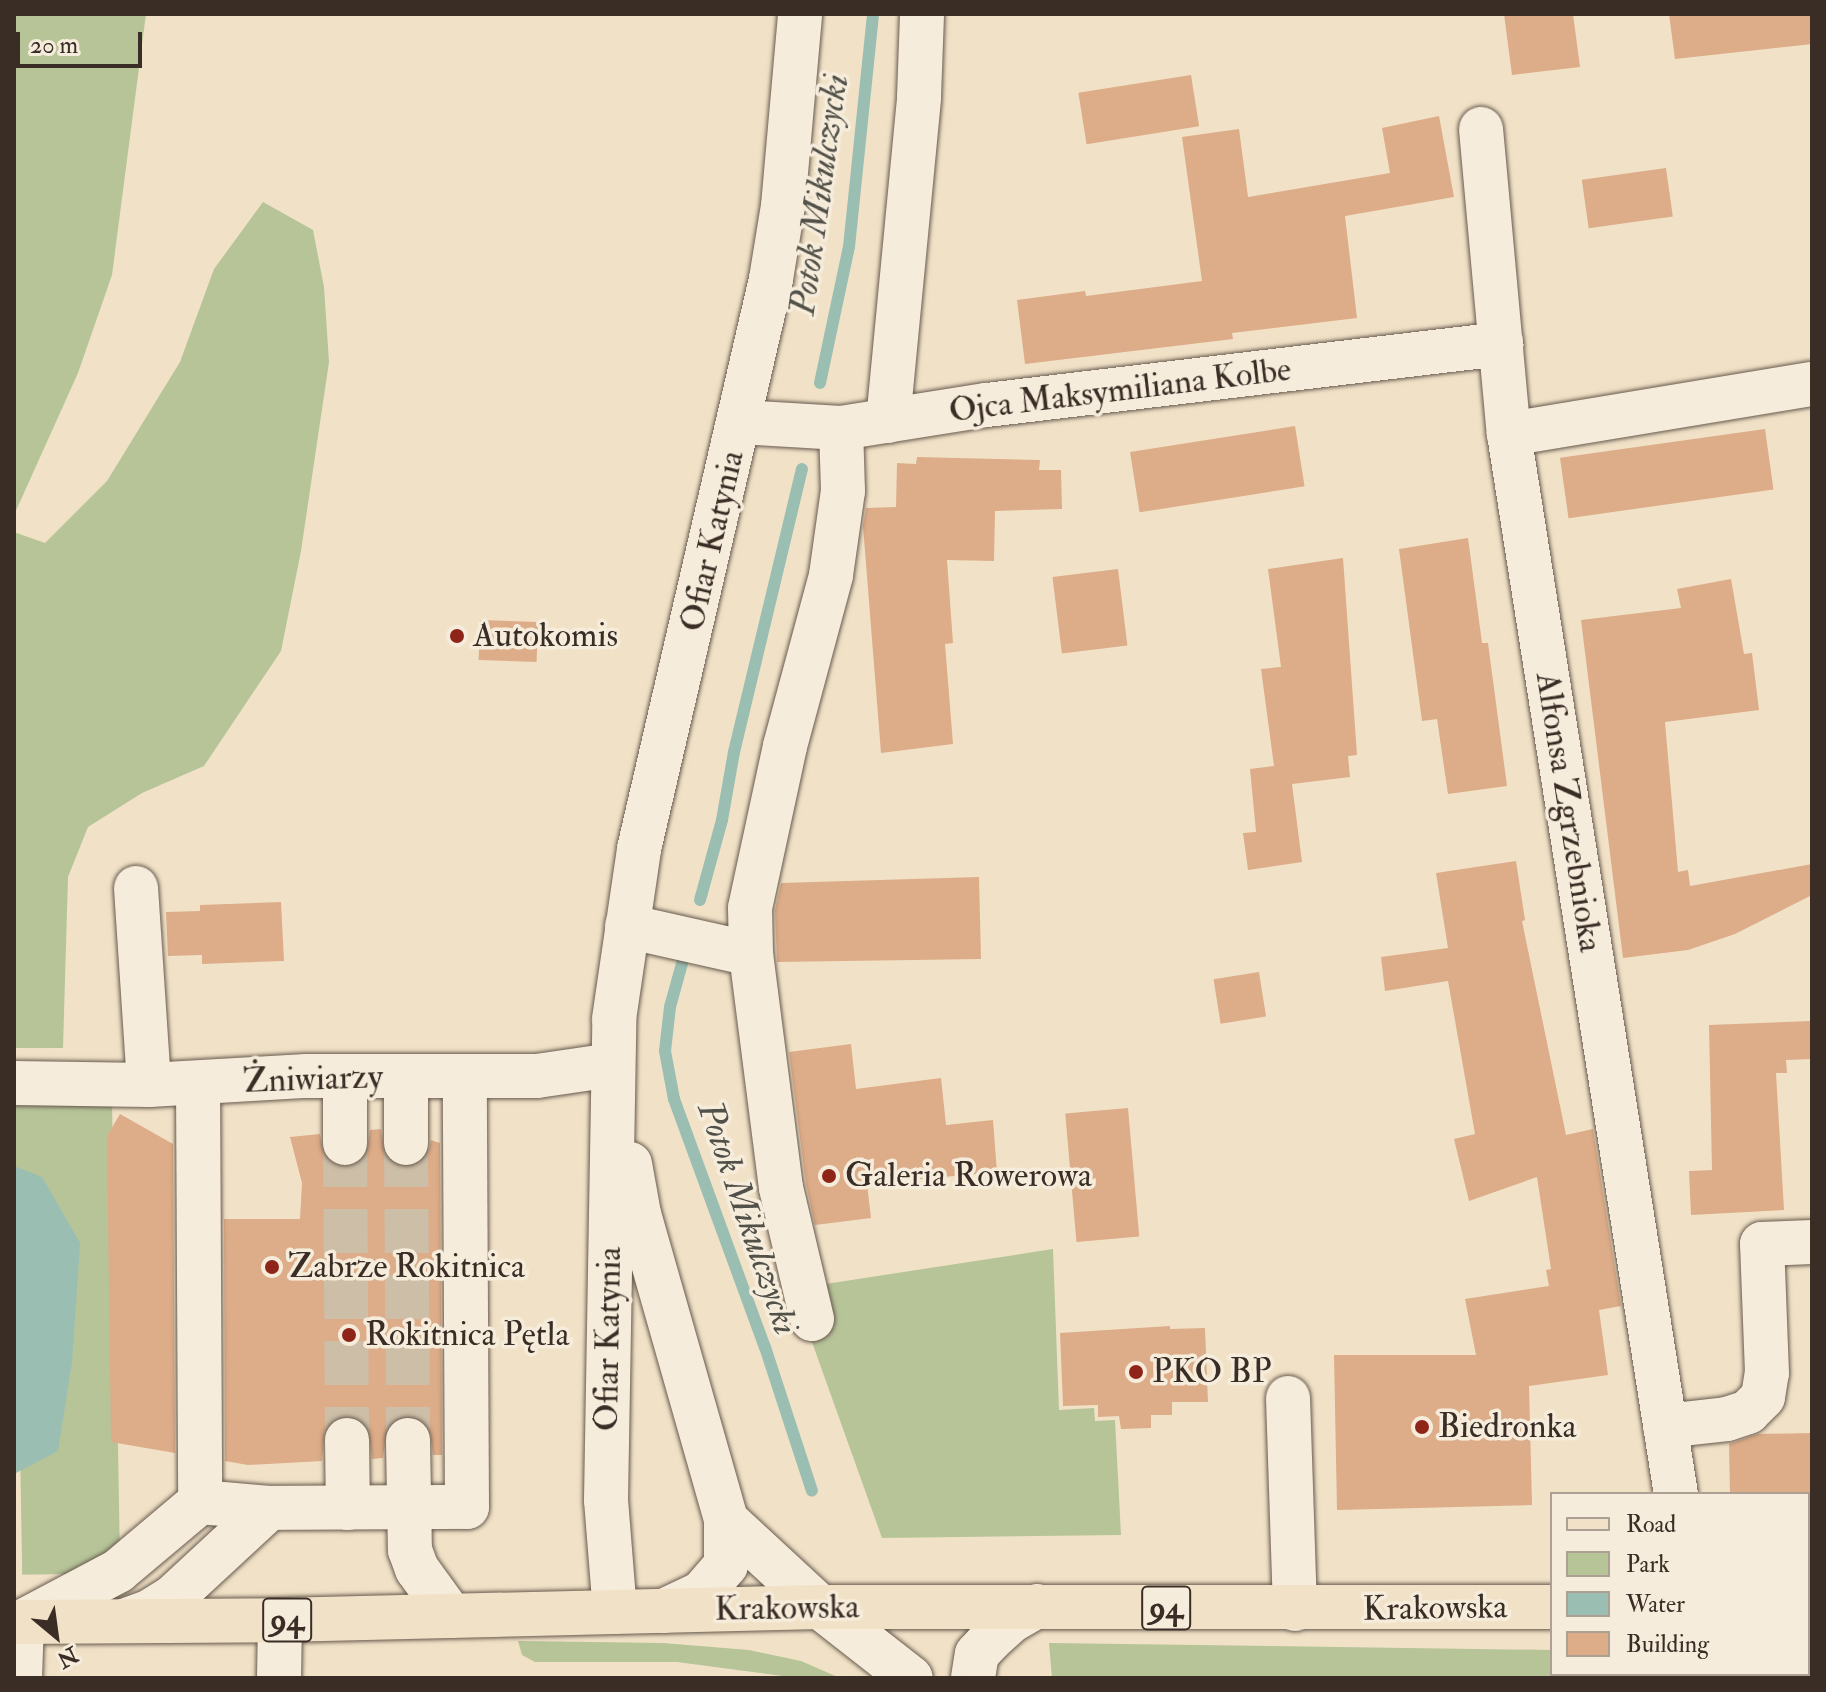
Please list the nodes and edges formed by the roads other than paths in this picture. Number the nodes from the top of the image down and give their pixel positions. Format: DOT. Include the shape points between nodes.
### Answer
graph roads {
  1 [pos="800,14"];
  2 [pos="922,14"];
  3 [pos="1481,129"];
  4 [pos="1501,344"];
  5 [pos="1812,384"];
  6 [pos="888,421"];
  7 [pos="740,422"];
  8 [pos="841,428"];
  9 [pos="1509,434"];
  10 [pos="136,888"];
  11 [pos="627,926"];
  12 [pos="751,954"];
  13 [pos="612,1065"];
  14 [pos="345,1076"];
  15 [pos="406,1077"];
  16 [pos="465,1077"];
  17 [pos="14,1083"];
  18 [pos="198,1083"];
  19 [pos="149,1085"];
  20 [pos="345,1143"];
  21 [pos="406,1143"];
  22 [pos="1812,1242"];
  23 [pos="812,1319"];
  24 [pos="1288,1398"];
  25 [pos="1665,1426"];
  26 [pos="347,1440"];
  27 [pos="408,1440"];
  28 [pos="1676,1492"];
  29 [pos="200,1502"];
  30 [pos="408,1507"];
  31 [pos="269,1508"];
  32 [pos="348,1508"];
  33 [pos="726,1520"];
  34 [pos="1037,1606"];
  35 [pos="820,1607"];
  36 [pos="1550,1607"];
  37 [pos="1295,1609"];
  38 [pos="664,1611"];
  39 [pos="615,1612"];
  40 [pos="451,1616"];
  41 [pos="280,1620"];
  42 [pos="124,1621"];
  43 [pos="18,1622"];
  44 [pos="20,1678"];
  45 [pos="279,1678"];
  46 [pos="911,1678"];
  47 [pos="973,1678"];
  1 -- 7 [label="street, Ofiar Katynia" via="783,206"];
  2 -- 6 [label="street"];
  3 -- 4 [label="street, Alfonsa Zgrzebnioka"];
  4 -- 6 [label="street, Ojca Maksymiliana Kolbe"];
  4 -- 9 [label="street, Alfonsa Zgrzebnioka"];
  5 -- 9 [label="street"];
  6 -- 8 [label="street, Ojca Maksymiliana Kolbe"];
  7 -- 8 [label="street, Ojca Maksymiliana Kolbe"];
  7 -- 11 [label="street, Ofiar Katynia" via="639,849"];
  8 -- 12 [label="street" via="843,491 831,575 785,746 750,908"];
  9 -- 25 [label="street, Alfonsa Zgrzebnioka"];
  10 -- 19 [label="street"];
  11 -- 12 [label="street"];
  11 -- 13 [label="street, Ofiar Katynia"];
  12 -- 23 [label="street" via="781,1188"];
  13 -- 16 [label="street, Żniwiarzy" via="537,1076"];
  13 -- 33 [label="street, Ofiar Katynia" via="639,1214"];
  13 -- 39 [label="street, Ofiar Katynia" via="606,1500"];
  14 -- 15 [label="street, Żniwiarzy"];
  14 -- 18 [label="street, Żniwiarzy"];
  14 -- 20 [label="street"];
  15 -- 16 [label="street, Żniwiarzy"];
  15 -- 21 [label="street"];
  16 -- 30 [label="street" via="467,1507"];
  17 -- 19 [label="street, Żniwiarzy"];
  18 -- 19 [label="street, Żniwiarzy"];
  18 -- 29 [label="street"];
  22 -- 25 [label="street" via="1762,1244 1767,1373 1763,1397 1748,1412 1727,1419"];
  24 -- 37 [label="street"];
  25 -- 28 [label="street, Alfonsa Zgrzebnioka"];
  26 -- 32 [label="street"];
  27 -- 30 [label="street"];
  29 -- 31 [label="street"];
  29 -- 43 [label="street" via="118,1571"];
  30 -- 32 [label="street"];
  30 -- 40 [label="street" via="410,1550 417,1569"];
  31 -- 32 [label="street"];
  31 -- 42 [label="street" via="173,1597"];
  33 -- 35 [label="street"];
  33 -- 38 [label="street, Ofiar Katynia" via="726,1565 702,1593"];
  34 -- 35 [label="main road, Krakowska / 94"];
  34 -- 37 [label="main road, Krakowska / 94"];
  34 -- 47 [label="street" via="1011,1621 977,1654"];
  35 -- 38 [label="main road, Krakowska / 94"];
  35 -- 46 [label="street"];
  36 -- 37 [label="main road, Krakowska / 94"];
  38 -- 39 [label="main road, Krakowska / 94"];
  39 -- 40 [label="main road, Krakowska / 94"];
  40 -- 41 [label="main road, Krakowska / 94"];
  41 -- 42 [label="main road, Krakowska / 94"];
  41 -- 45 [label="street"];
  42 -- 43 [label="main road, Krakowska / 94"];
  43 -- 44 [label="street"];
}
